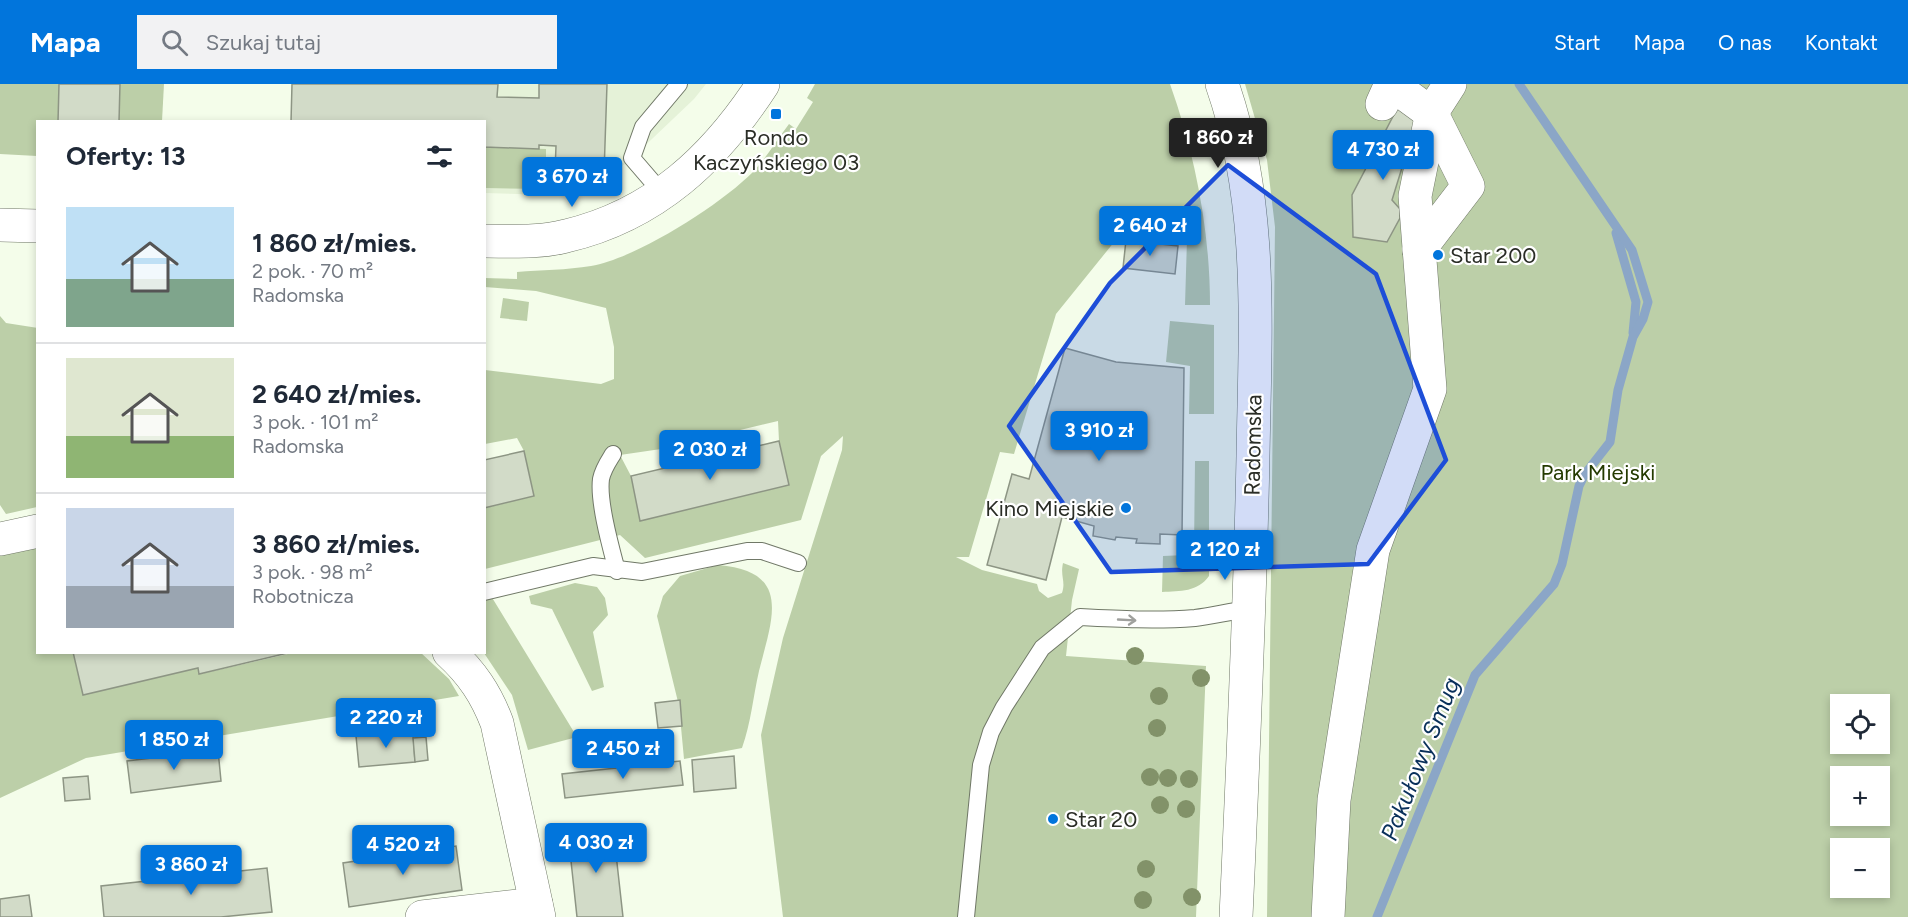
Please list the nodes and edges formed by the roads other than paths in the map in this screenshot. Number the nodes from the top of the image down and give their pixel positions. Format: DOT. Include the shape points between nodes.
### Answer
graph roads {
  1 [pos="679,84"];
  2 [pos="763,84"];
  3 [pos="1222,84"];
  4 [pos="1450,84"];
  5 [pos="1388,91"];
  6 [pos="1432,114"];
  7 [pos="663,194"];
  8 [pos="0,225"];
  9 [pos="36,226"];
  10 [pos="486,241"];
  11 [pos="1419,250"];
  12 [pos="613,454"];
  13 [pos="36,531"];
  14 [pos="0,539"];
  15 [pos="798,563"];
  16 [pos="617,571"];
  17 [pos="486,592"];
  18 [pos="1250,609"];
  19 [pos="451,654"];
  20 [pos="537,910"];
  21 [pos="422,917"];
  22 [pos="966,917"];
  23 [pos="1236,917"];
  24 [pos="1328,917"];
  1 -- 7 [label="lane" via="643,127 632,158"];
  2 -- 7 [label="street" via="699,166"];
  3 -- 18 [label="street, Radomska" via="1248,186 1254,244"];
  4 -- 6 [label="street"];
  5 -- 6 [label="street"];
  6 -- 11 [label="street" via="1415,196"];
  6 -- 11 [label="street" via="1468,186"];
  7 -- 10 [label="street" via="598,226 565,237"];
  8 -- 9 [label="street"];
  11 -- 24 [label="street" via="1430,389 1373,550 1335,800"];
  12 -- 16 [label="lane" via="601,481"];
  13 -- 14 [label="street"];
  15 -- 16 [label="lane" via="762,551 747,551 642,572"];
  16 -- 17 [label="lane" via="593,566"];
  22 -- 18 [label="lane, one-way" via="981,765 1004,707 1042,648 1080,617 1150,621"];
  18 -- 23 [label="street, Radomska"];
  19 -- 20 [label="street" via="476,680 497,723"];
  20 -- 21 [label="street"];
}
